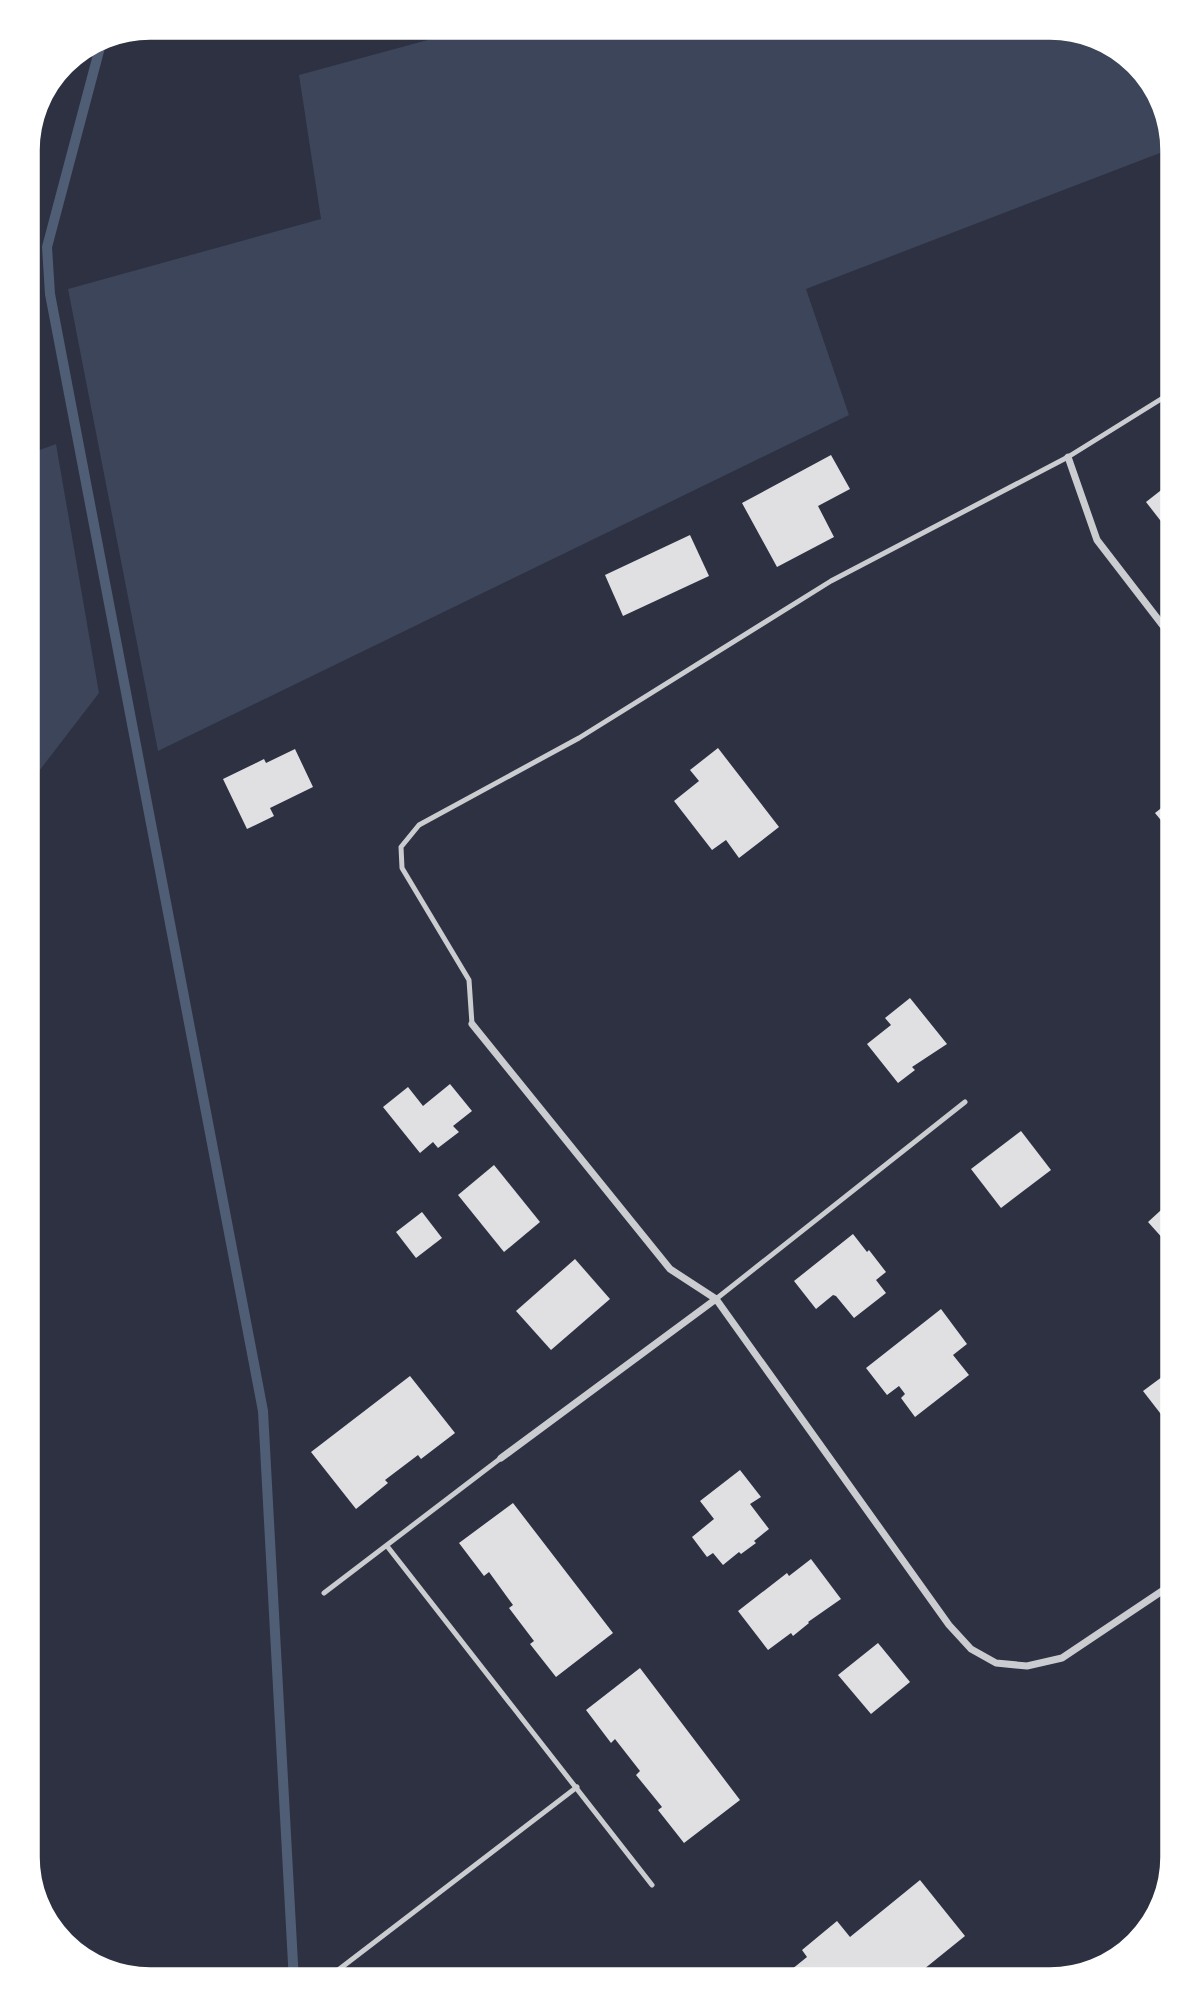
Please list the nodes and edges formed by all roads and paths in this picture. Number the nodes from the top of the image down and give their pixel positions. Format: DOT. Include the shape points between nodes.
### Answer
graph roads {
  1 [pos="1162,398"];
  2 [pos="1068,457"];
  3 [pos="1162,624"];
  4 [pos="472,1024"];
  5 [pos="965,1102"];
  6 [pos="716,1298"];
  7 [pos="501,1458"];
  8 [pos="387,1546"];
  9 [pos="1162,1591"];
  10 [pos="324,1593"];
  11 [pos="577,1787"];
  12 [pos="652,1885"];
  13 [pos="339,1969"];
  1 -- 2 [label="lane"];
  2 -- 3 [label="street" via="1097,540"];
  2 -- 4 [label="lane" via="831,581 579,738 419,825 401,848 401,868 469,980"];
  4 -- 6 [label="street" via="670,1269"];
  5 -- 6 [label="lane"];
  6 -- 7 [label="street"];
  6 -- 9 [label="street" via="949,1625 971,1649 996,1663 1027,1665 1062,1658"];
  7 -- 8 [label="lane"];
  8 -- 10 [label="lane"];
  8 -- 11 [label="lane"];
  11 -- 12 [label="lane"];
  11 -- 13 [label="lane"];
}
